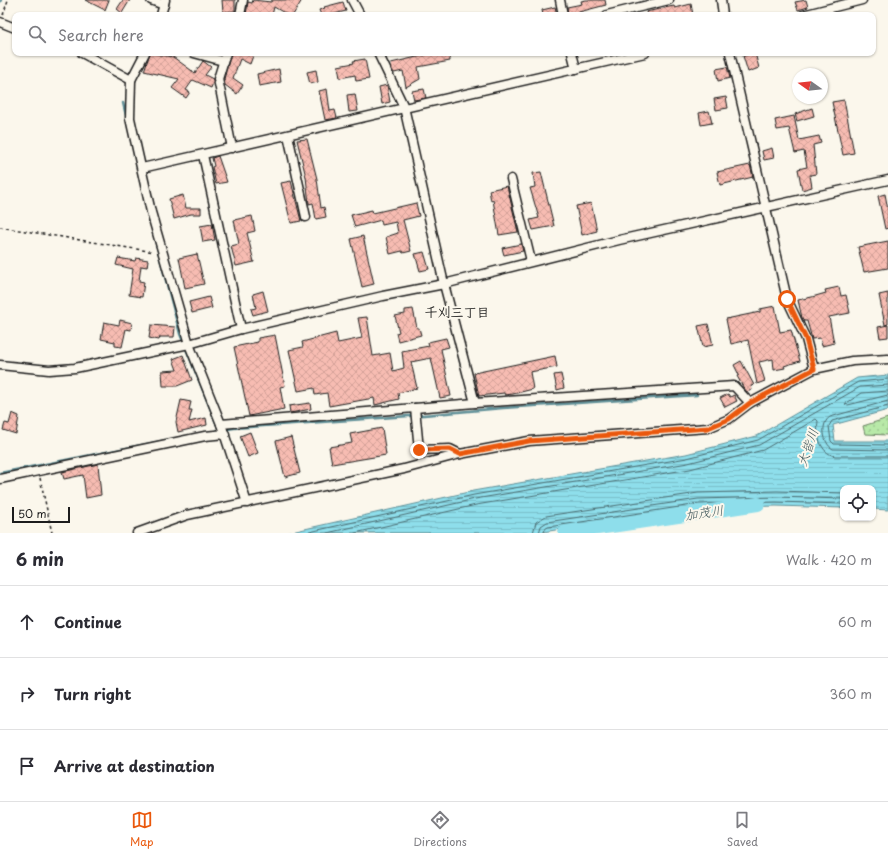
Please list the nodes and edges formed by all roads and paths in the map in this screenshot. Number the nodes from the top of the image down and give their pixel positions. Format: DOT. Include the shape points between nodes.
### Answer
graph roads {
  1 [pos="8,0"];
  2 [pos="151,0"];
  3 [pos="243,0"];
  4 [pos="352,0"];
  5 [pos="560,0"];
  6 [pos="669,0"];
  7 [pos="862,0"];
  8 [pos="719,1"];
  9 [pos="165,2"];
  10 [pos="162,12"];
  11 [pos="241,12"];
  12 [pos="358,12"];
  13 [pos="562,12"];
  14 [pos="619,12"];
  15 [pos="722,12"];
  16 [pos="815,12"];
  17 [pos="0,22"];
  18 [pos="12,27"];
  19 [pos="87,56"];
  20 [pos="143,56"];
  21 [pos="379,56"];
  22 [pos="573,56"];
  23 [pos="632,56"];
  24 [pos="731,56"];
  25 [pos="224,57"];
  26 [pos="576,69"];
  27 [pos="131,80"];
  28 [pos="404,107"];
  29 [pos="288,135"];
  30 [pos="232,148"];
  31 [pos="203,155"];
  32 [pos="142,168"];
  33 [pos="511,179"];
  34 [pos="888,180"];
  35 [pos="766,208"];
  36 [pos="306,217"];
  37 [pos="0,227"];
  38 [pos="163,252"];
  39 [pos="531,261"];
  40 [pos="444,284"];
  41 [pos="241,329"];
  42 [pos="189,344"];
  43 [pos="888,359"];
  44 [pos="0,365"];
  45 [pos="814,369"];
  46 [pos="475,403"];
  47 [pos="750,403"];
  48 [pos="415,408"];
  49 [pos="221,424"];
  50 [pos="225,434"];
  51 [pos="460,454"];
  52 [pos="38,471"];
  53 [pos="0,479"];
  54 [pos="247,503"];
  55 [pos="52,533"];
  56 [pos="136,533"];
  1 -- 17 [label="path"];
  2 -- 9 [label="street"];
  3 -- 11 [label="street"];
  4 -- 12 [label="street"];
  5 -- 13 [label="street"];
  6 -- 14 [label="street"];
  7 -- 16 [label="street"];
  8 -- 15 [label="street"];
  9 -- 10 [label="street"];
  17 -- 18 [label="street"];
  19 -- 27 [label="street"];
  20 -- 27 [label="street"];
  21 -- 28 [label="street"];
  22 -- 26 [label="street"];
  23 -- 26 [label="street"];
  24 -- 35 [label="street"];
  25 -- 30 [label="street" via="218,79"];
  26 -- 28 [label="street"];
  27 -- 32 [label="street" via="130,118"];
  28 -- 29 [label="street"];
  28 -- 40 [label="street"];
  29 -- 30 [label="street"];
  29 -- 36 [label="street"];
  30 -- 31 [label="street"];
  31 -- 32 [label="street"];
  31 -- 41 [label="street"];
  32 -- 38 [label="street"];
  33 -- 39 [label="street"];
  34 -- 35 [label="street"];
  35 -- 39 [label="street"];
  35 -- 45 [label="street" via="787,299 806,339"];
  37 -- 38 [label="path"];
  38 -- 42 [label="street"];
  39 -- 40 [label="street"];
  40 -- 41 [label="street"];
  40 -- 46 [label="street"];
  41 -- 42 [label="street"];
  42 -- 44 [label="street" via="75,368 49,370"];
  42 -- 49 [label="street"];
  43 -- 45 [label="street" via="852,361"];
  45 -- 47 [label="street"];
  46 -- 47 [label="street" via="734,386"];
  46 -- 48 [label="street"];
  47 -- 51 [label="street" via="729,419 708,428 529,441"];
  48 -- 49 [label="street"];
  48 -- 51 [label="street" via="419,450 450,449"];
  49 -- 50 [label="street"];
  50 -- 52 [label="street"];
  50 -- 54 [label="street"];
  51 -- 54 [label="street" via="404,469"];
  52 -- 53 [label="street"];
  52 -- 55 [label="path"];
  54 -- 56 [label="street" via="187,516"];
}
